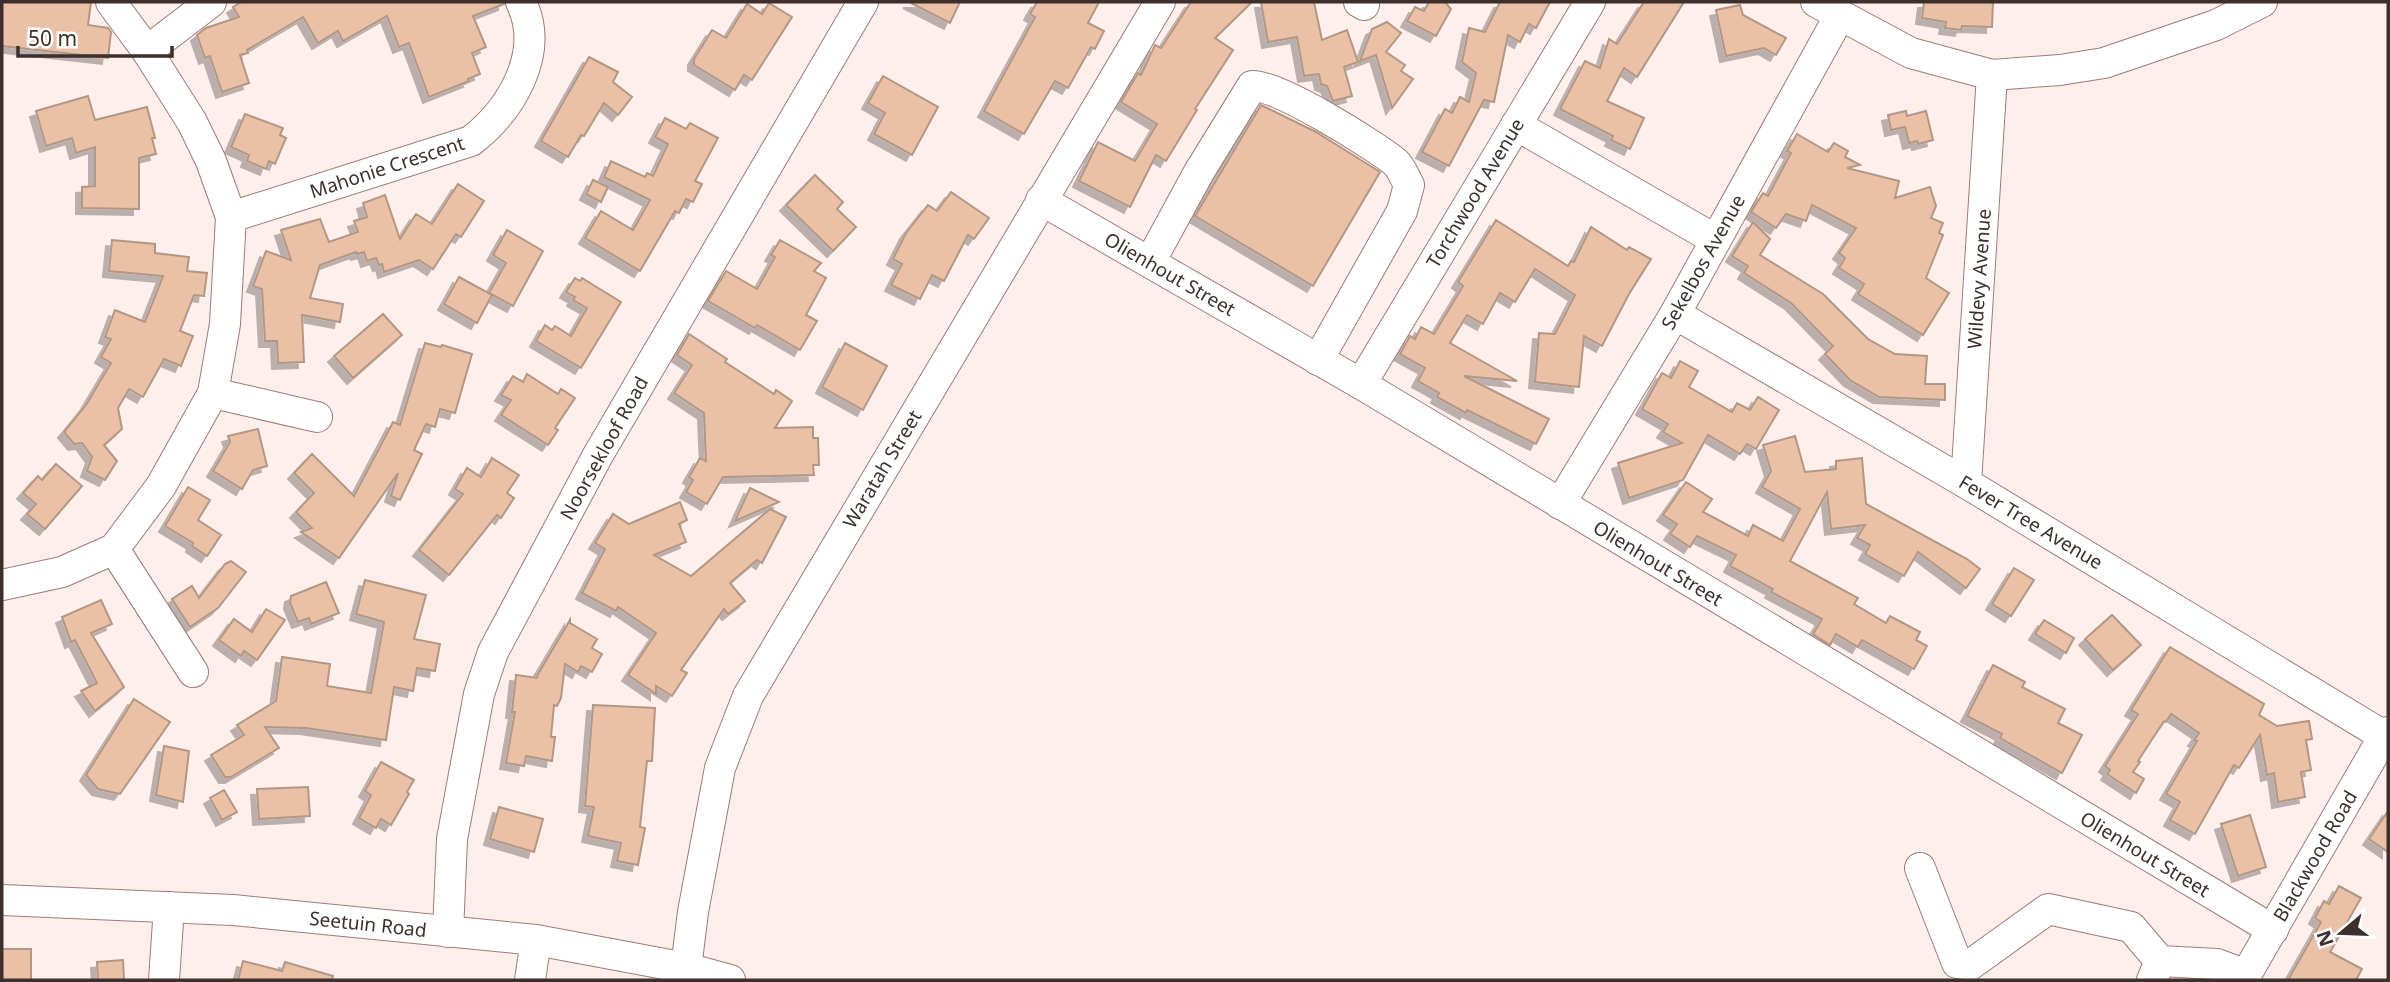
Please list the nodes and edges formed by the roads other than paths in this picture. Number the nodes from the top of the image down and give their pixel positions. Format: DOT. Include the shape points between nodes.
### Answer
graph roads {
  1 [pos="111,2"];
  2 [pos="211,2"];
  3 [pos="521,2"];
  4 [pos="863,2"];
  5 [pos="1160,2"];
  6 [pos="1590,2"];
  7 [pos="2262,2"];
  8 [pos="1828,9"];
  9 [pos="147,51"];
  10 [pos="1992,75"];
  11 [pos="1516,125"];
  12 [pos="1041,200"];
  13 [pos="231,217"];
  14 [pos="1716,240"];
  15 [pos="1150,262"];
  16 [pos="1675,314"];
  17 [pos="1318,360"];
  18 [pos="1361,384"];
  19 [pos="213,393"];
  20 [pos="317,417"];
  21 [pos="1966,484"];
  22 [pos="1560,504"];
  23 [pos="114,549"];
  24 [pos="2,585"];
  25 [pos="193,672"];
  26 [pos="2386,734"];
  27 [pos="1920,868"];
  28 [pos="2,900"];
  29 [pos="169,907"];
  30 [pos="2273,930"];
  31 [pos="448,932"];
  32 [pos="536,940"];
  33 [pos="686,968"];
  34 [pos="2156,970"];
  35 [pos="2245,978"];
  36 [pos="164,980"];
  37 [pos="530,980"];
  38 [pos="730,980"];
  1 -- 9 [label="street"];
  2 -- 9 [label="street"];
  3 -- 13 [label="street, Mahonie Crescent" via="530,29 526,65 498,115 471,141"];
  4 -- 31 [label="street, Noorsekloof Road" via="598,455 493,652 479,694 452,839"];
  5 -- 12 [label="street, Waratah Street"];
  6 -- 11 [label="street, Torchwood Avenue"];
  7 -- 10 [label="street" via="2216,25 2104,63"];
  8 -- 10 [label="street" via="1911,53"];
  8 -- 14 [label="street, Sekelbos Avenue"];
  9 -- 13 [label="street" via="192,122"];
  10 -- 21 [label="street, Wildevy Avenue"];
  11 -- 14 [label="street"];
  11 -- 18 [label="street, Torchwood Avenue"];
  12 -- 15 [label="street, Olienhout Street"];
  12 -- 33 [label="street, Waratah Street" via="748,696 720,768"];
  13 -- 19 [label="street" via="225,324"];
  14 -- 16 [label="street, Sekelbos Avenue"];
  15 -- 17 [label="street, Olienhout Street"];
  15 -- 17 [label="street" via="1252,86 1286,96 1338,125 1397,163 1409,185 1402,211"];
  16 -- 21 [label="street, Fever Tree Avenue"];
  16 -- 22 [label="street, Sekelbos Avenue"];
  17 -- 18 [label="street, Olienhout Street"];
  18 -- 22 [label="street, Olienhout Street"];
  19 -- 20 [label="street"];
  19 -- 23 [label="street" via="161,486"];
  21 -- 26 [label="street, Fever Tree Avenue"];
  22 -- 30 [label="street, Olienhout Street"];
  23 -- 24 [label="street" via="62,572"];
  23 -- 25 [label="street"];
  26 -- 30 [label="street, Blackwood Road"];
  27 -- 34 [label="street" via="1957,963 1970,965 2048,909 2130,928"];
  28 -- 29 [label="street, Seetuin Road"];
  29 -- 31 [label="street, Seetuin Road"];
  29 -- 36 [label="street"];
  30 -- 35 [label="street, Blackwood Road"];
  31 -- 32 [label="street, Seetuin Road"];
  32 -- 33 [label="street, Seetuin Road"];
  32 -- 37 [label="street"];
  33 -- 38 [label="street, Seetuin Road"];
  34 -- 35 [label="street" via="2217,964"];
}
